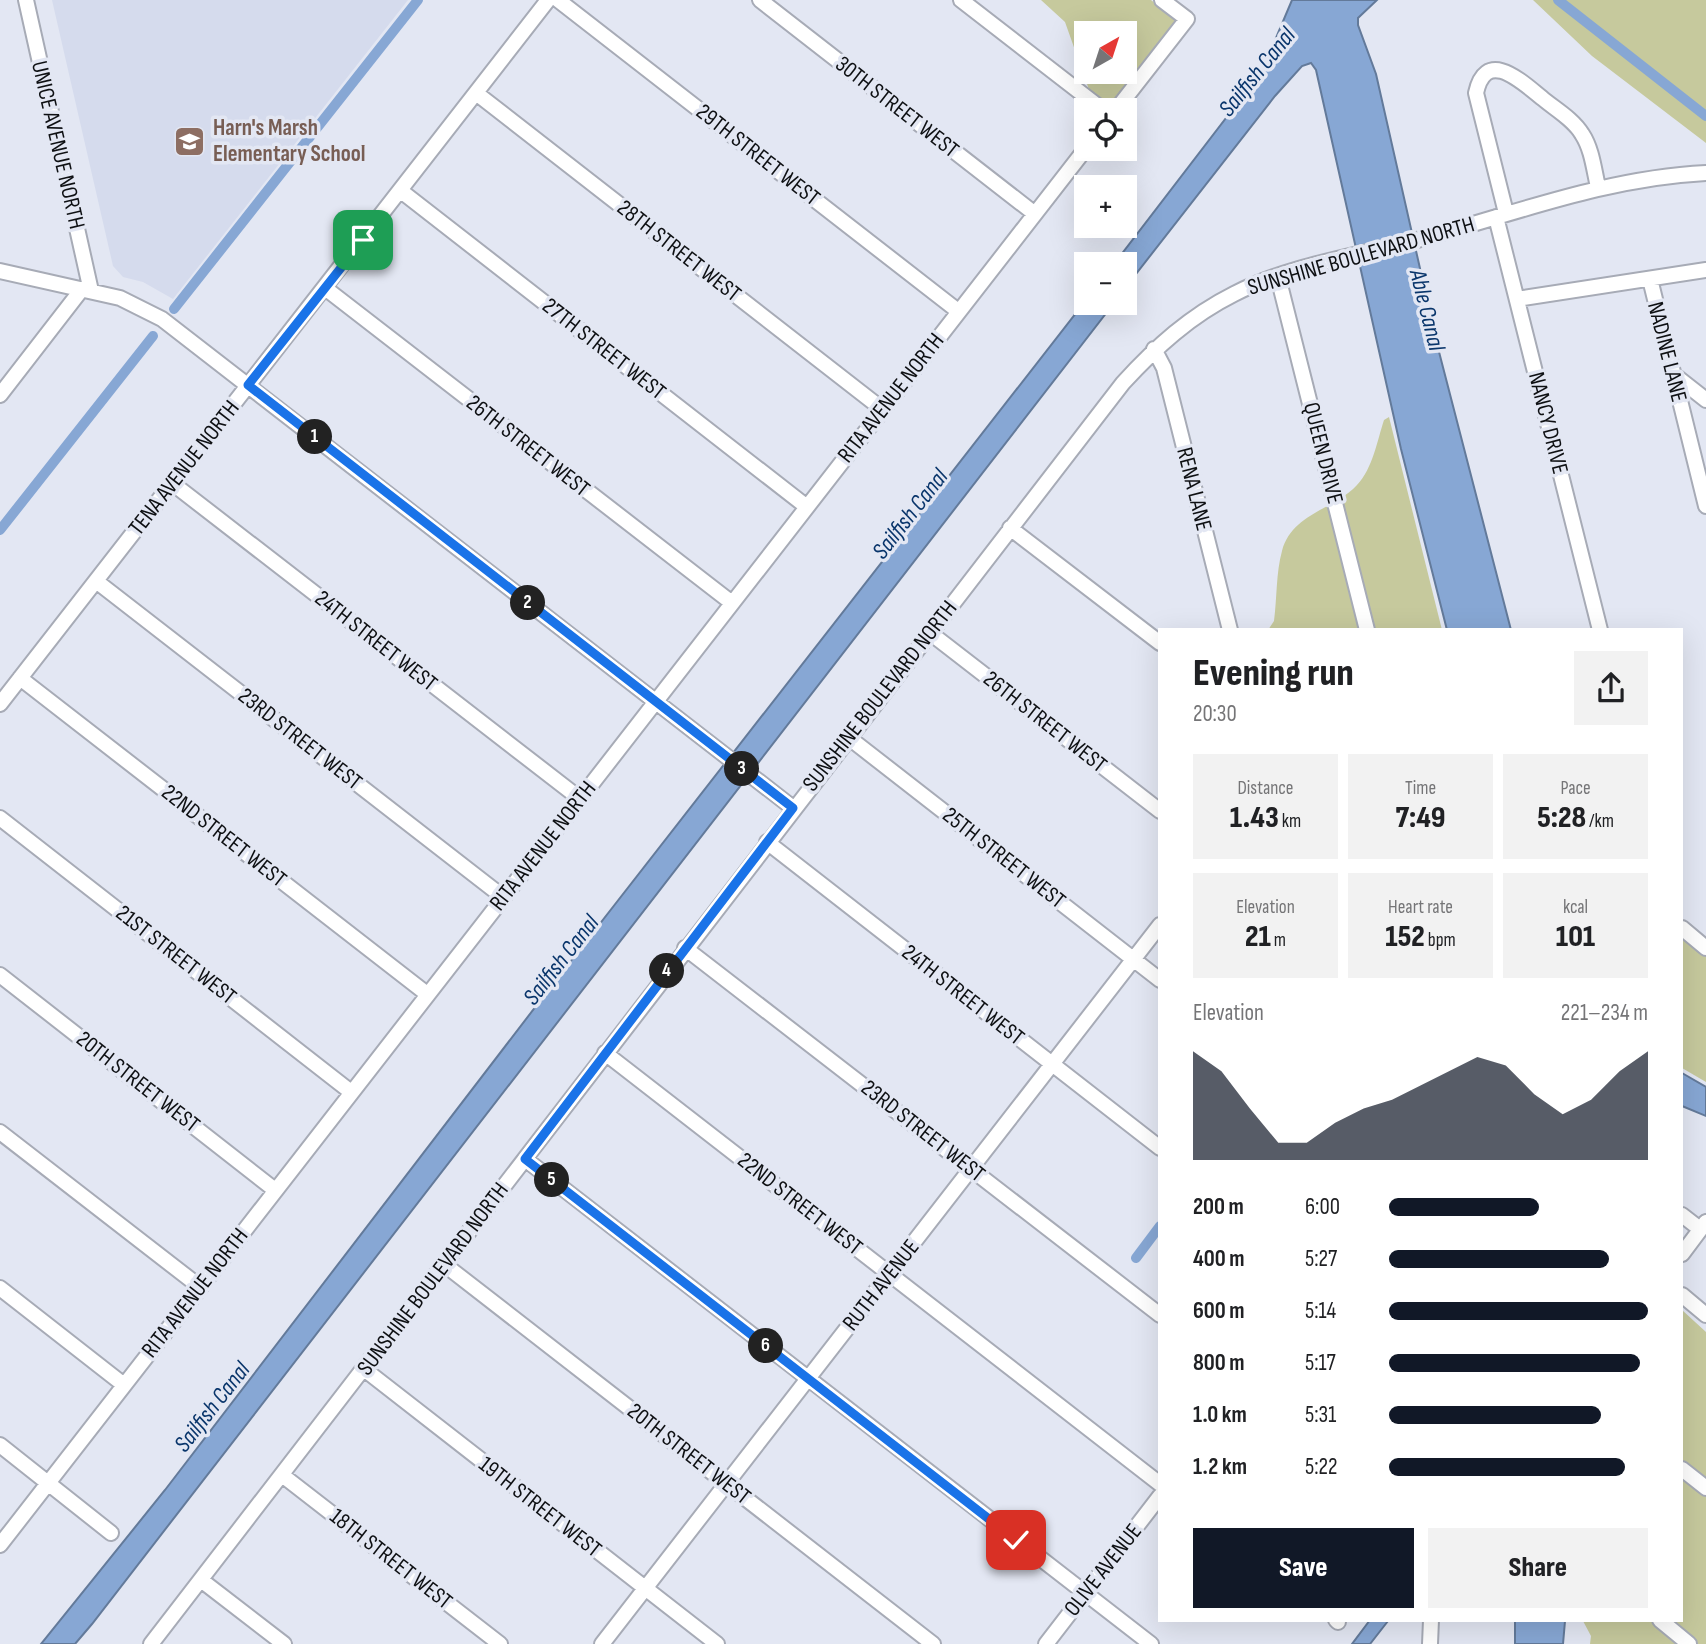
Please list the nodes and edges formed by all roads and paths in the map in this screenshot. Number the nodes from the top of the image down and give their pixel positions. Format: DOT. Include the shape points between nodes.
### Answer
graph roads {
  1 [pos="26,0"];
  2 [pos="548,0"];
  3 [pos="558,0"];
  4 [pos="760,0"];
  5 [pos="961,0"];
  6 [pos="1162,0"];
  7 [pos="476,93"];
  8 [pos="1088,98"];
  9 [pos="1125,98"];
  10 [pos="1076,161"];
  11 [pos="1706,173"];
  12 [pos="1598,187"];
  13 [pos="401,191"];
  14 [pos="1035,214"];
  15 [pos="1501,215"];
  16 [pos="1706,270"];
  17 [pos="0,271"];
  18 [pos="1278,277"];
  19 [pos="1650,279"];
  20 [pos="325,288"];
  21 [pos="87,290"];
  22 [pos="1517,299"];
  23 [pos="958,311"];
  24 [pos="1154,349"];
  25 [pos="1673,374"];
  26 [pos="248,385"];
  27 [pos="0,395"];
  28 [pos="1706,400"];
  29 [pos="883,409"];
  30 [pos="172,483"];
  31 [pos="1706,506"];
  32 [pos="807,507"];
  33 [pos="1010,528"];
  34 [pos="96,581"];
  35 [pos="732,603"];
  36 [pos="1229,628"];
  37 [pos="1366,628"];
  38 [pos="1599,628"];
  39 [pos="929,632"];
  40 [pos="1158,641"];
  41 [pos="20,678"];
  42 [pos="655,702"];
  43 [pos="0,704"];
  44 [pos="848,737"];
  45 [pos="579,798"];
  46 [pos="793,808"];
  47 [pos="1158,809"];
  48 [pos="0,818"];
  49 [pos="767,842"];
  50 [pos="503,897"];
  51 [pos="1158,928"];
  52 [pos="1683,929"];
  53 [pos="685,947"];
  54 [pos="1706,948"];
  55 [pos="1134,959"];
  56 [pos="0,975"];
  57 [pos="1158,978"];
  58 [pos="427,994"];
  59 [pos="605,1053"];
  60 [pos="1053,1064"];
  61 [pos="351,1092"];
  62 [pos="0,1132"];
  63 [pos="1158,1146"];
  64 [pos="525,1159"];
  65 [pos="971,1169"];
  66 [pos="275,1190"];
  67 [pos="1683,1215"];
  68 [pos="1703,1225"];
  69 [pos="1683,1253"];
  70 [pos="445,1265"];
  71 [pos="890,1274"];
  72 [pos="200,1287"];
  73 [pos="0,1289"];
  74 [pos="1683,1296"];
  75 [pos="1158,1313"];
  76 [pos="1706,1315"];
  77 [pos="364,1369"];
  78 [pos="808,1379"];
  79 [pos="124,1385"];
  80 [pos="0,1445"];
  81 [pos="1683,1470"];
  82 [pos="282,1475"];
  83 [pos="48,1482"];
  84 [pos="1158,1482"];
  85 [pos="727,1484"];
  86 [pos="1706,1488"];
  87 [pos="1158,1499"];
  88 [pos="111,1533"];
  89 [pos="0,1545"];
  90 [pos="201,1580"];
  91 [pos="645,1589"];
  92 [pos="1085,1594"];
  93 [pos="1431,1622"];
  94 [pos="1662,1622"];
  95 [pos="151,1644"];
  96 [pos="284,1644"];
  97 [pos="500,1644"];
  98 [pos="602,1644"];
  99 [pos="716,1644"];
  100 [pos="933,1644"];
  101 [pos="1046,1644"];
  102 [pos="1151,1644"];
  103 [pos="1430,1644"];
  104 [pos="1689,1644"];
  1 -- 21 [label="street, UNICE AVENUE NORTH"];
  2 -- 7 [label="street, TENA AVENUE NORTH"];
  3 -- 23 [label="street, 29TH STREET WEST"];
  4 -- 14 [label="street, 30TH STREET WEST"];
  5 -- 8 [label="street"];
  6 -- 9 [label="street" via="1186,19"];
  7 -- 13 [label="street, TENA AVENUE NORTH"];
  7 -- 29 [label="street, 28TH STREET WEST"];
  10 -- 14 [label="street, RITA AVENUE NORTH"];
  11 -- 12 [label="street, SUNSHINE BOULEVARD NORTH" via="1654,176"];
  12 -- 15 [label="street, SUNSHINE BOULEVARD NORTH"];
  12 -- 15 [label="street, NANCY DRIVE" via="1578,128 1514,76 1505,71 1485,73 1478,82 1477,104"];
  13 -- 20 [label="street, TENA AVENUE NORTH"];
  13 -- 32 [label="street, 27TH STREET WEST"];
  14 -- 23 [label="street, RITA AVENUE NORTH"];
  15 -- 18 [label="street, SUNSHINE BOULEVARD NORTH"];
  15 -- 22 [label="street, NANCY DRIVE"];
  16 -- 19 [label="street"];
  17 -- 21 [label="street"];
  18 -- 24 [label="street, SUNSHINE BOULEVARD NORTH" via="1204,310"];
  18 -- 37 [label="street, QUEEN DRIVE"];
  19 -- 22 [label="street"];
  19 -- 25 [label="street, NADINE LANE"];
  20 -- 26 [label="street, TENA AVENUE NORTH"];
  20 -- 35 [label="street, 26TH STREET WEST"];
  21 -- 26 [label="street" via="132,303 162,319"];
  21 -- 27 [label="street"];
  22 -- 38 [label="street, NANCY DRIVE"];
  23 -- 29 [label="street, RITA AVENUE NORTH"];
  24 -- 33 [label="street, SUNSHINE BOULEVARD NORTH"];
  24 -- 36 [label="street, RENA LANE" via="1164,368"];
  25 -- 28 [label="street"];
  25 -- 31 [label="street, NADINE LANE"];
  26 -- 30 [label="street, TENA AVENUE NORTH"];
  26 -- 42 [label="street"];
  29 -- 32 [label="street, RITA AVENUE NORTH"];
  30 -- 34 [label="street, TENA AVENUE NORTH"];
  30 -- 45 [label="street, 24TH STREET WEST"];
  32 -- 35 [label="street, RITA AVENUE NORTH"];
  33 -- 39 [label="street, SUNSHINE BOULEVARD NORTH"];
  33 -- 40 [label="street"];
  34 -- 41 [label="street, TENA AVENUE NORTH"];
  34 -- 50 [label="street, 23RD STREET WEST"];
  35 -- 42 [label="street, RITA AVENUE NORTH"];
  39 -- 44 [label="street, SUNSHINE BOULEVARD NORTH"];
  39 -- 47 [label="street, 26TH STREET WEST"];
  41 -- 43 [label="street, TENA AVENUE NORTH"];
  41 -- 58 [label="street, 22ND STREET WEST"];
  42 -- 45 [label="street, RITA AVENUE NORTH"];
  42 -- 46 [label="street"];
  44 -- 46 [label="street, SUNSHINE BOULEVARD NORTH"];
  44 -- 55 [label="street, 25TH STREET WEST"];
  45 -- 50 [label="street, RITA AVENUE NORTH"];
  46 -- 49 [label="street, SUNSHINE BOULEVARD NORTH"];
  48 -- 61 [label="street, 21ST STREET WEST"];
  49 -- 53 [label="street, SUNSHINE BOULEVARD NORTH"];
  49 -- 60 [label="street, 24TH STREET WEST"];
  50 -- 58 [label="street, RITA AVENUE NORTH"];
  51 -- 55 [label="street, RUTH AVENUE"];
  52 -- 54 [label="street"];
  53 -- 59 [label="street, SUNSHINE BOULEVARD NORTH"];
  53 -- 65 [label="street, 23RD STREET WEST"];
  55 -- 57 [label="street, 25TH STREET WEST"];
  55 -- 60 [label="street, RUTH AVENUE"];
  56 -- 66 [label="street, 20TH STREET WEST"];
  58 -- 61 [label="street, RITA AVENUE NORTH"];
  59 -- 64 [label="street, SUNSHINE BOULEVARD NORTH"];
  59 -- 71 [label="street, 22ND STREET WEST"];
  60 -- 63 [label="street, 24TH STREET WEST"];
  60 -- 65 [label="street, RUTH AVENUE"];
  61 -- 66 [label="street, RITA AVENUE NORTH"];
  62 -- 72 [label="street"];
  64 -- 70 [label="street, SUNSHINE BOULEVARD NORTH"];
  64 -- 78 [label="street"];
  65 -- 71 [label="street, RUTH AVENUE"];
  65 -- 75 [label="street, 23RD STREET WEST"];
  66 -- 72 [label="street, RITA AVENUE NORTH"];
  67 -- 68 [label="street"];
  68 -- 69 [label="street"];
  70 -- 77 [label="street, SUNSHINE BOULEVARD NORTH"];
  70 -- 85 [label="street, 20TH STREET WEST"];
  71 -- 78 [label="street, RUTH AVENUE"];
  71 -- 84 [label="street, 22ND STREET WEST"];
  72 -- 79 [label="street, RITA AVENUE NORTH"];
  73 -- 79 [label="street"];
  74 -- 76 [label="street"];
  77 -- 82 [label="street, SUNSHINE BOULEVARD NORTH"];
  77 -- 91 [label="street, 19TH STREET WEST"];
  78 -- 85 [label="street, RUTH AVENUE"];
  78 -- 92 [label="street"];
  79 -- 83 [label="street, RITA AVENUE NORTH"];
  80 -- 83 [label="street"];
  81 -- 86 [label="street"];
  82 -- 90 [label="street, SUNSHINE BOULEVARD NORTH"];
  82 -- 97 [label="street, 18TH STREET WEST"];
  83 -- 88 [label="street"];
  83 -- 89 [label="street, RITA AVENUE NORTH"];
  85 -- 91 [label="street, RUTH AVENUE"];
  85 -- 100 [label="street, 20TH STREET WEST"];
  87 -- 92 [label="street, OLIVE AVENUE"];
  90 -- 95 [label="street, SUNSHINE BOULEVARD NORTH"];
  90 -- 96 [label="street"];
  91 -- 98 [label="street, RUTH AVENUE"];
  91 -- 99 [label="street, 19TH STREET WEST"];
  92 -- 101 [label="street, OLIVE AVENUE"];
  92 -- 102 [label="street"];
  93 -- 103 [label="street"];
  94 -- 104 [label="street"];
}
